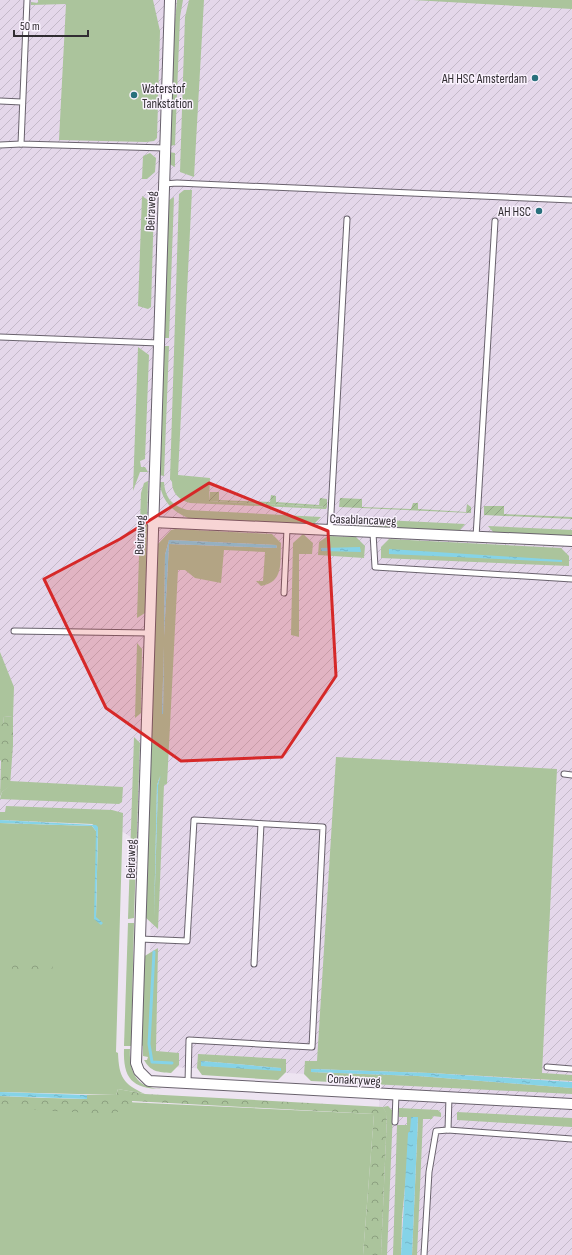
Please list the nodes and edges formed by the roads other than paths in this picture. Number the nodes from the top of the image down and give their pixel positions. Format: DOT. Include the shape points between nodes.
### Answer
graph roads {
  1 [pos="27,0"];
  2 [pos="170,0"];
  3 [pos="0,101"];
  4 [pos="22,102"];
  5 [pos="21,144"];
  6 [pos="0,145"];
  7 [pos="165,148"];
  8 [pos="164,184"];
  9 [pos="572,200"];
  10 [pos="347,219"];
  11 [pos="495,221"];
  12 [pos="0,337"];
  13 [pos="159,343"];
  14 [pos="152,522"];
  15 [pos="287,529"];
  16 [pos="330,531"];
  17 [pos="373,533"];
  18 [pos="476,537"];
  19 [pos="572,542"];
  20 [pos="572,579"];
  21 [pos="284,593"];
  22 [pos="14,631"];
  23 [pos="149,633"];
  24 [pos="564,774"];
  25 [pos="572,775"];
  26 [pos="261,824"];
  27 [pos="140,939"];
  28 [pos="254,964"];
  29 [pos="547,1067"];
  30 [pos="572,1069"];
  31 [pos="139,1071"];
  32 [pos="188,1083"];
  33 [pos="396,1094"];
  34 [pos="449,1097"];
  35 [pos="572,1104"];
  36 [pos="395,1122"];
  37 [pos="448,1130"];
  38 [pos="572,1139"];
  39 [pos="424,1255"];
  1 -- 4 [label="lane"];
  2 -- 7 [label="street, Beiraweg"];
  3 -- 4 [label="lane"];
  4 -- 5 [label="lane"];
  5 -- 6 [label="lane"];
  5 -- 7 [label="lane"];
  7 -- 8 [label="street, Beiraweg"];
  8 -- 9 [label="lane"];
  8 -- 13 [label="street, Beiraweg"];
  10 -- 16 [label="lane"];
  11 -- 18 [label="lane"];
  12 -- 13 [label="lane"];
  13 -- 14 [label="street, Beiraweg"];
  14 -- 15 [label="street, Casablancaweg"];
  14 -- 23 [label="street, Beiraweg"];
  15 -- 16 [label="street, Casablancaweg"];
  15 -- 21 [label="lane"];
  16 -- 17 [label="street, Casablancaweg"];
  17 -- 18 [label="street, Casablancaweg"];
  17 -- 20 [label="lane" via="375,567"];
  18 -- 19 [label="street, Casablancaweg"];
  22 -- 23 [label="lane"];
  23 -- 27 [label="street, Beiraweg"];
  24 -- 25 [label="lane"];
  26 -- 27 [label="lane" via="194,820 187,941"];
  26 -- 28 [label="lane"];
  26 -- 32 [label="lane" via="323,827 312,1047 189,1040"];
  27 -- 31 [label="street, Beiraweg" via="136,1058"];
  29 -- 30 [label="lane"];
  31 -- 32 [label="street, Conakryweg" via="150,1080"];
  32 -- 33 [label="street, Conakryweg"];
  33 -- 34 [label="street, Conakryweg"];
  33 -- 36 [label="lane"];
  34 -- 35 [label="street, Conakryweg"];
  34 -- 37 [label="lane"];
  37 -- 38 [label="lane"];
  37 -- 39 [label="lane" via="436,1131 428,1172"];
}
